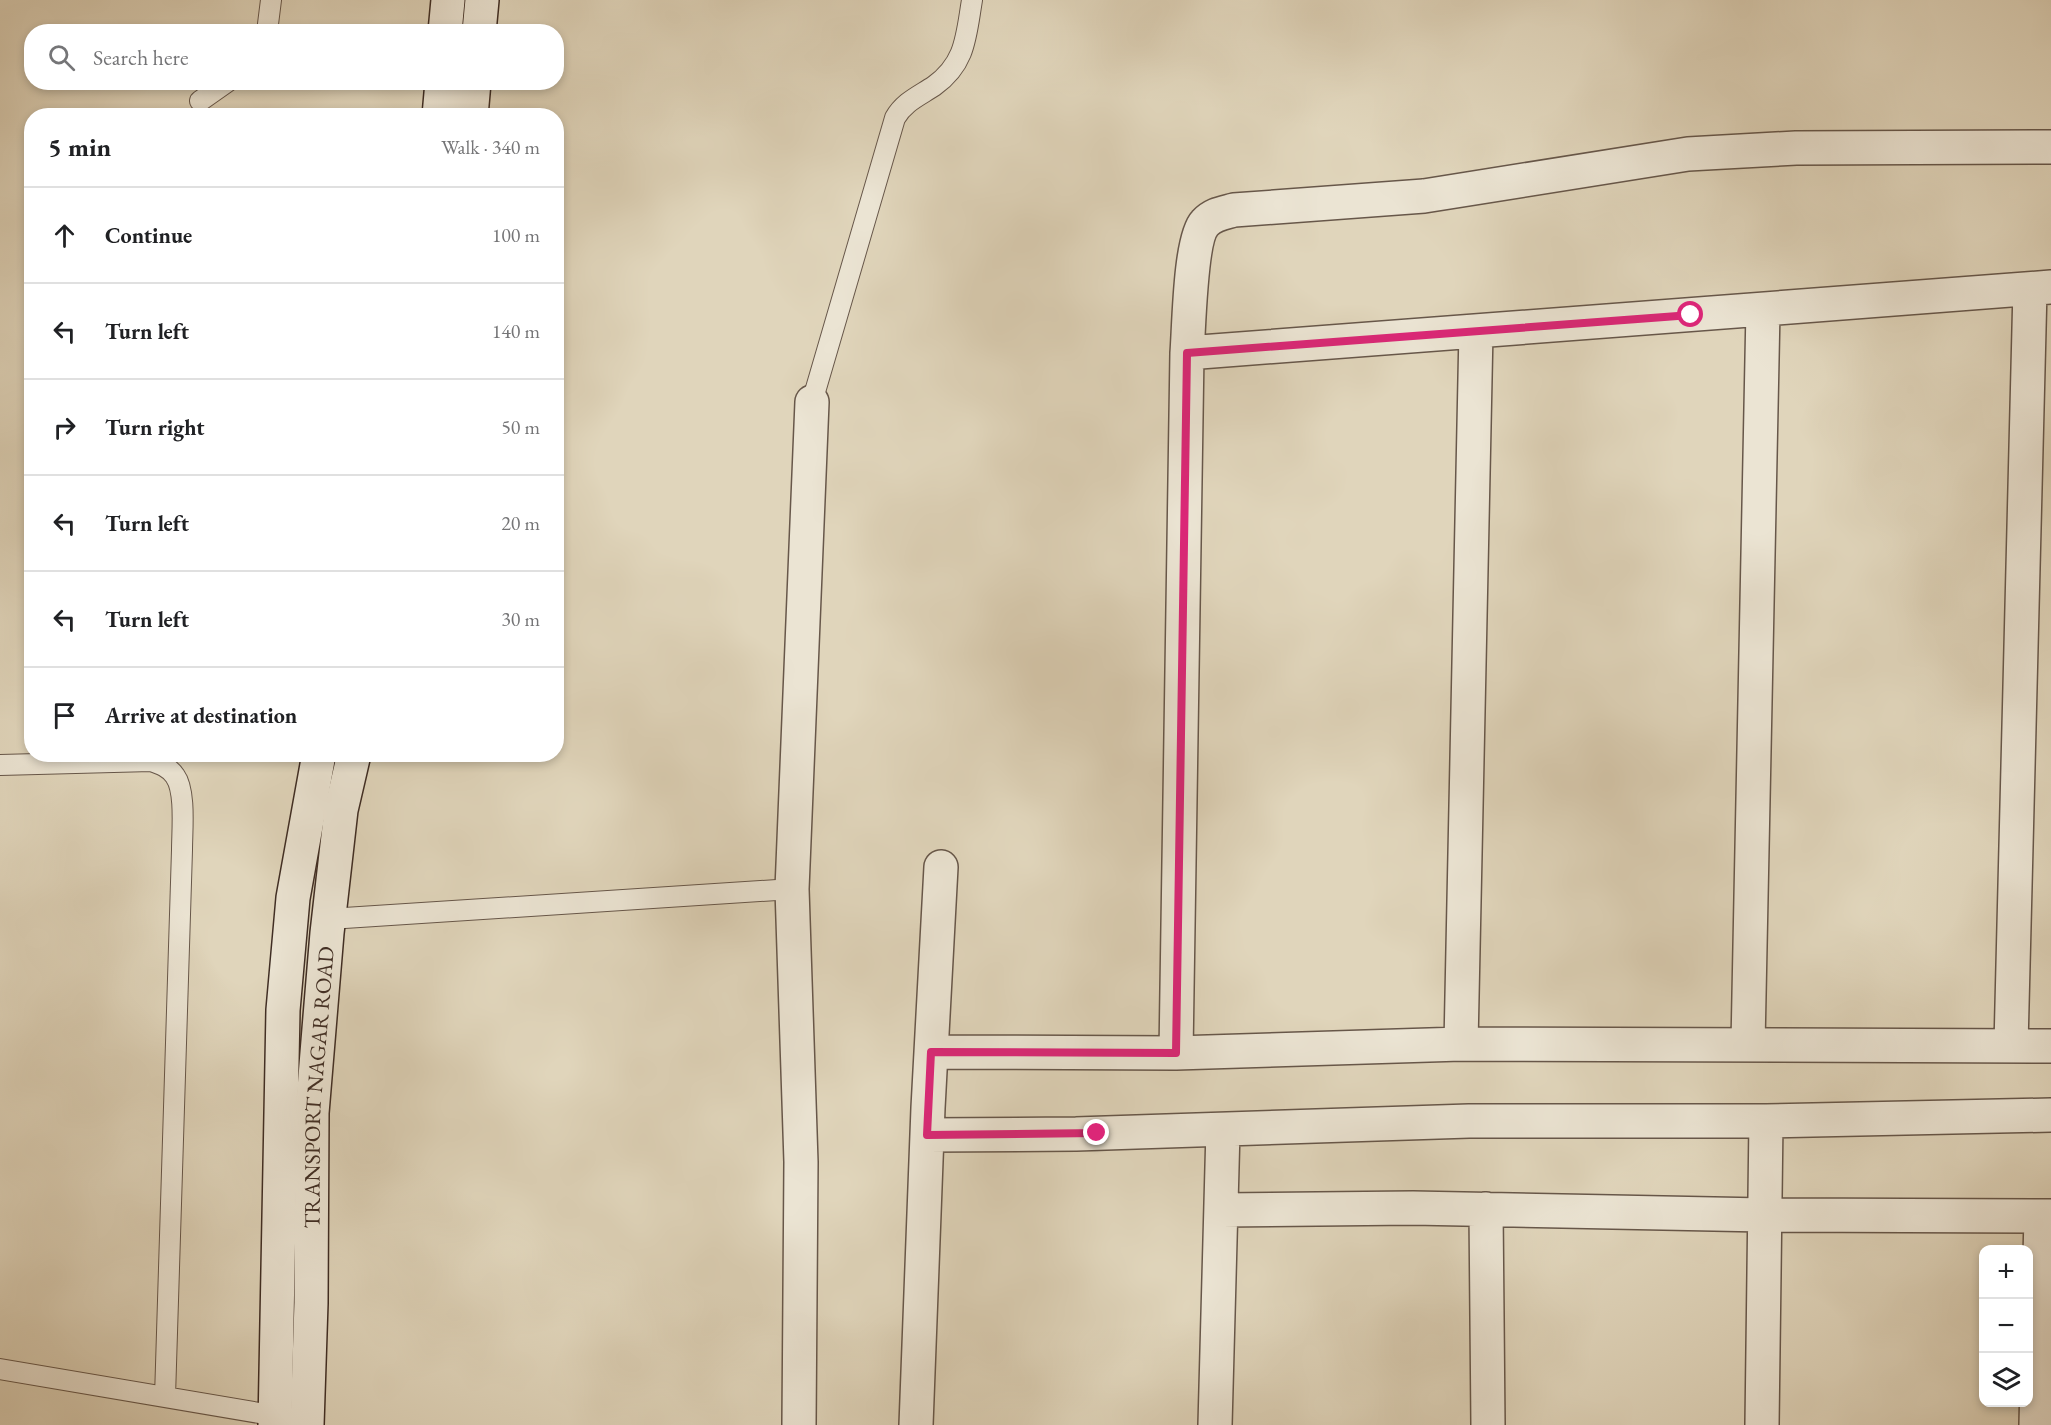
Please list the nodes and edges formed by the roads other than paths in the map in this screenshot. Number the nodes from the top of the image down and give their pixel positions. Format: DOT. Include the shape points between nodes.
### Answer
graph roads {
  1 [pos="271,0"];
  2 [pos="448,0"];
  3 [pos="482,0"];
  4 [pos="972,0"];
  5 [pos="268,24"];
  6 [pos="446,24"];
  7 [pos="480,24"];
  8 [pos="216,90"];
  9 [pos="441,90"];
  10 [pos="473,90"];
  11 [pos="200,101"];
  12 [pos="440,108"];
  13 [pos="472,108"];
  14 [pos="2051,147"];
  15 [pos="2040,288"];
  16 [pos="1763,309"];
  17 [pos="1476,331"];
  18 [pos="1187,353"];
  19 [pos="812,402"];
  20 [pos="113,762"];
  21 [pos="154,762"];
  22 [pos="318,762"];
  23 [pos="352,762"];
  24 [pos="0,765"];
  25 [pos="940,867"];
  26 [pos="792,889"];
  27 [pos="329,919"];
  28 [pos="1461,1044"];
  29 [pos="1748,1044"];
  30 [pos="2011,1045"];
  31 [pos="2051,1046"];
  32 [pos="931,1052"];
  33 [pos="1176,1053"];
  34 [pos="2051,1115"];
  35 [pos="1766,1121"];
  36 [pos="1224,1130"];
  37 [pos="927,1135"];
  38 [pos="1486,1209"];
  39 [pos="1222,1210"];
  40 [pos="1764,1215"];
  41 [pos="2046,1216"];
  42 [pos="0,1369"];
  43 [pos="165,1397"];
  44 [pos="275,1421"];
  45 [pos="307,1425"];
  46 [pos="799,1425"];
  47 [pos="916,1425"];
  48 [pos="1215,1425"];
  49 [pos="1488,1425"];
  50 [pos="1762,1425"];
  51 [pos="2036,1425"];
  1 -- 5 [label="lane"];
  2 -- 6 [label="street"];
  3 -- 7 [label="street"];
  4 -- 19 [label="lane" via="957,63 948,75 901,107 895,118"];
  8 -- 11 [label="lane"];
  9 -- 12 [label="street"];
  10 -- 13 [label="street"];
  14 -- 18 [label="street" via="1796,148 1688,154 1424,196 1216,214 1203,224 1195,249"];
  15 -- 16 [label="street"];
  15 -- 30 [label="street"];
  16 -- 17 [label="street"];
  16 -- 29 [label="street"];
  17 -- 18 [label="street"];
  17 -- 28 [label="street"];
  18 -- 33 [label="street"];
  19 -- 26 [label="street"];
  20 -- 24 [label="lane"];
  21 -- 43 [label="lane" via="175,775 180,788 182,850"];
  22 -- 44 [label="street, TRANSPORT NAGAR ROAD" via="293,898 282,1010"];
  23 -- 27 [label="street, TRANSPORT NAGAR ROAD" via="341,810"];
  25 -- 32 [label="street"];
  26 -- 27 [label="lane"];
  26 -- 46 [label="street" via="801,1162"];
  27 -- 45 [label="street, TRANSPORT NAGAR ROAD" via="312,1113"];
  28 -- 29 [label="street"];
  28 -- 33 [label="street"];
  29 -- 30 [label="street"];
  30 -- 31 [label="street"];
  32 -- 33 [label="street"];
  32 -- 37 [label="street"];
  34 -- 35 [label="street"];
  35 -- 36 [label="street" via="1469,1121"];
  35 -- 40 [label="street"];
  36 -- 37 [label="street"];
  36 -- 39 [label="street"];
  37 -- 47 [label="street"];
  38 -- 39 [label="street"];
  38 -- 40 [label="street"];
  38 -- 49 [label="street"];
  39 -- 48 [label="street"];
  40 -- 41 [label="street"];
  40 -- 50 [label="street"];
  41 -- 51 [label="street"];
  42 -- 43 [label="lane"];
  43 -- 44 [label="lane" via="266,1414"];
}
